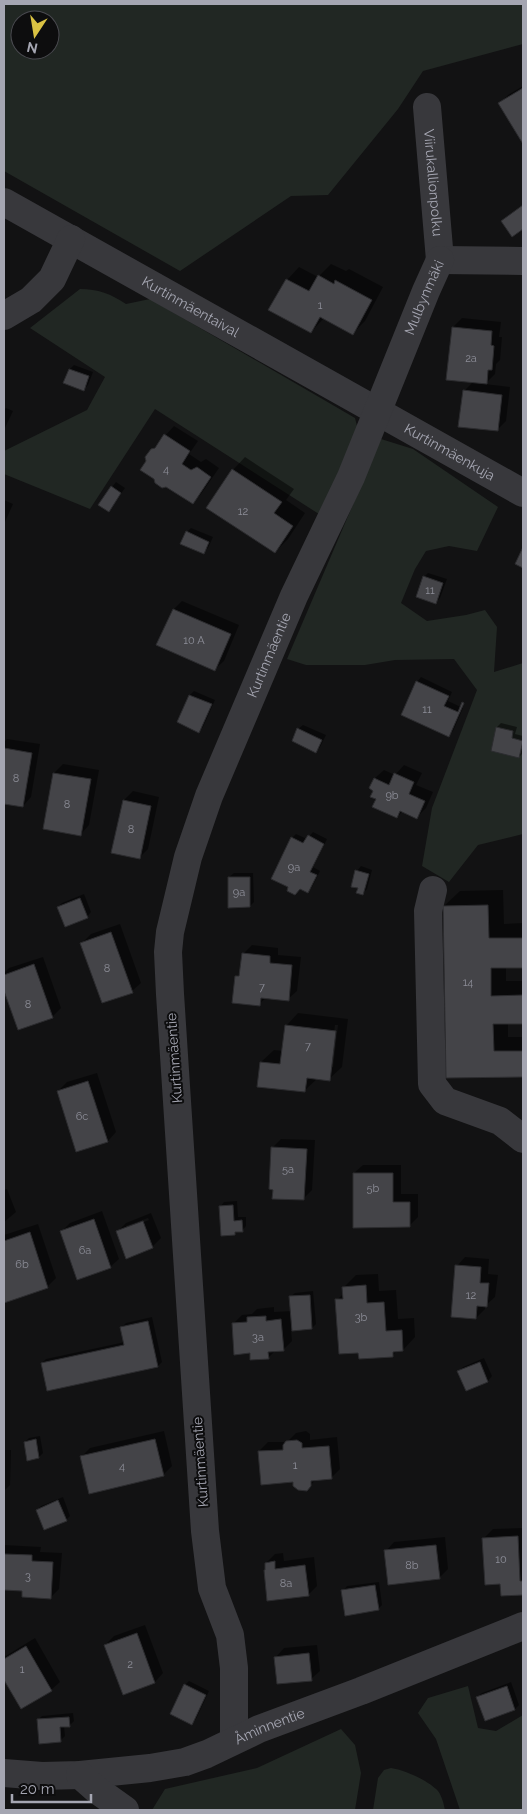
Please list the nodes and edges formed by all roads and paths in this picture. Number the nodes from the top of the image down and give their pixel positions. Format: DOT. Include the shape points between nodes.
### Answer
graph roads {
  1 [pos="427,107"];
  2 [pos="4,202"];
  3 [pos="71,239"];
  4 [pos="440,260"];
  5 [pos="523,261"];
  6 [pos="4,316"];
  7 [pos="376,412"];
  8 [pos="523,493"];
  9 [pos="433,890"];
  10 [pos="523,1139"];
  11 [pos="523,1626"];
  12 [pos="234,1740"];
  13 [pos="4,1772"];
  14 [pos="80,1775"];
  15 [pos="125,1810"];
  1 -- 4 [label="street, Viirukallionpolku"];
  2 -- 3 [label="street, Kurtinmäentaival"];
  3 -- 6 [label="street" via="52,279 30,300"];
  3 -- 7 [label="street, Kurtinmäentaival"];
  4 -- 5 [label="street, Mulbynmäki"];
  4 -- 7 [label="street, Mulbynmäki"];
  7 -- 8 [label="street, Kurtinmäenkuja"];
  7 -- 12 [label="street, Kurtinmäentie" via="351,477 294,596 209,796 188,858 170,932 170,994 205,1531 212,1588 230,1635"];
  9 -- 10 [label="street" via="428,911 432,1084 445,1101 500,1121"];
  11 -- 12 [label="street, Åminnentie"];
  12 -- 14 [label="street, Åminnentie" via="184,1762"];
  13 -- 14 [label="street, Åminnentie"];
  14 -- 15 [label="street"];
}
